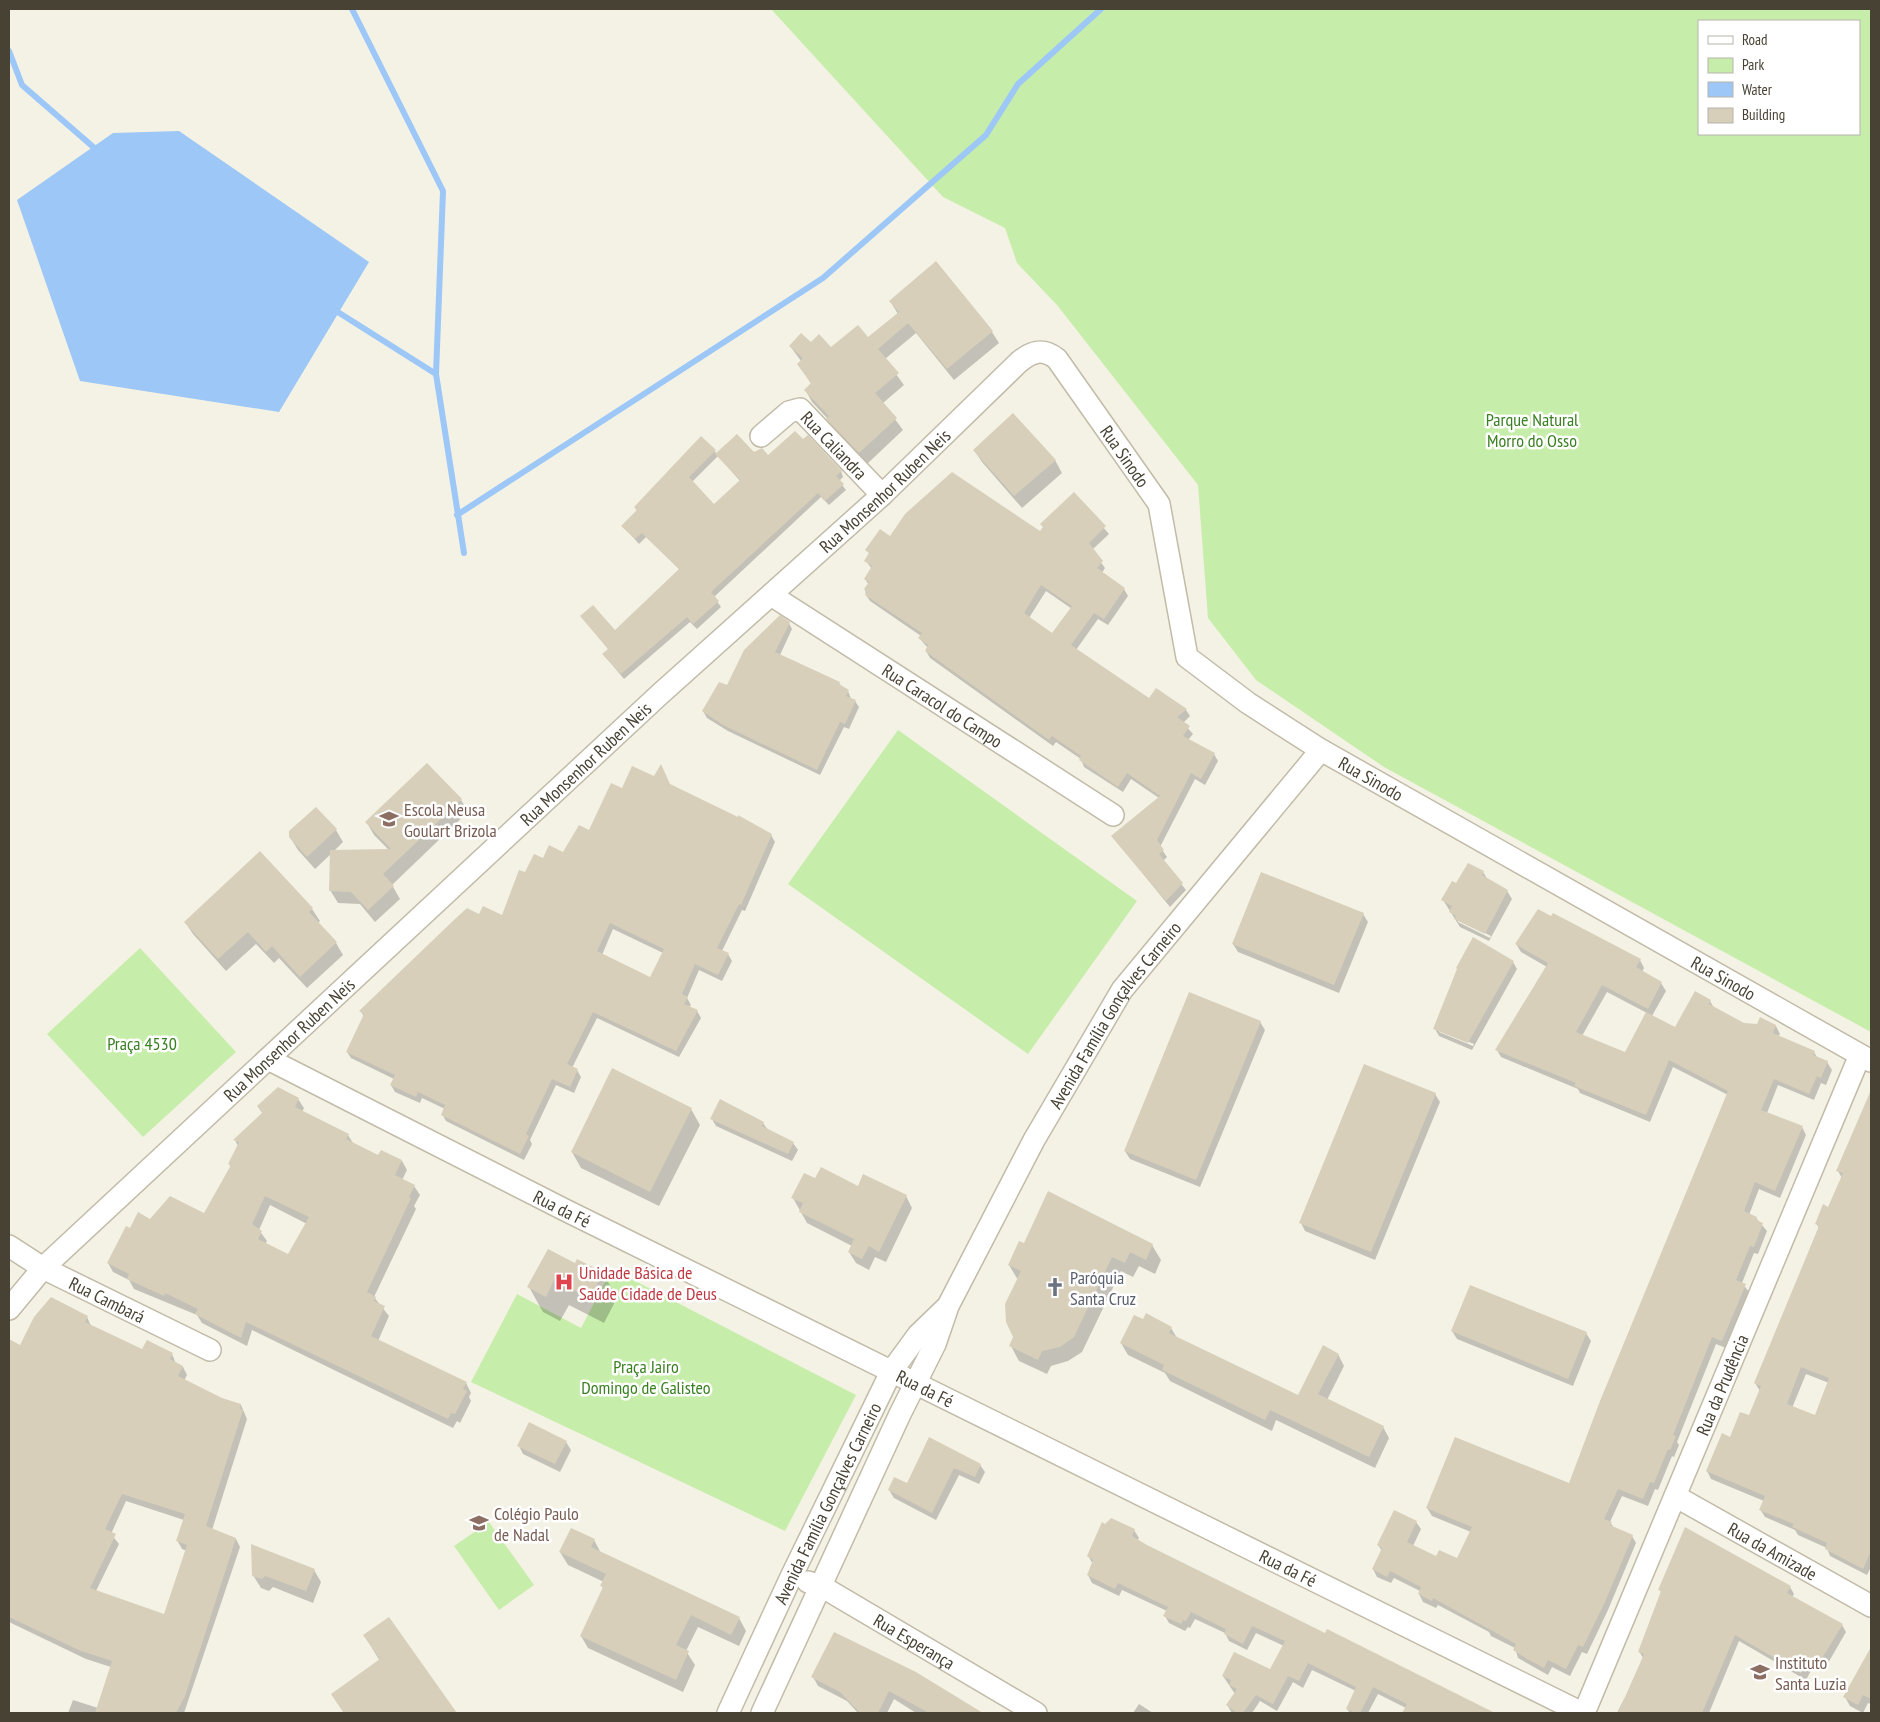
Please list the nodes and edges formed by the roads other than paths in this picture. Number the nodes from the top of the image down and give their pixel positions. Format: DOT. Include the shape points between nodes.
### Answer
graph roads {
  1 [pos="1040,351"];
  2 [pos="761,436"];
  3 [pos="882,495"];
  4 [pos="772,595"];
  5 [pos="1321,750"];
  6 [pos="1113,815"];
  7 [pos="1866,1058"];
  8 [pos="268,1060"];
  9 [pos="9,1246"];
  10 [pos="43,1268"];
  11 [pos="948,1306"];
  12 [pos="9,1309"];
  13 [pos="210,1350"];
  14 [pos="891,1372"];
  15 [pos="916,1384"];
  16 [pos="1675,1496"];
  17 [pos="791,1577"];
  18 [pos="820,1586"];
  19 [pos="1871,1606"];
  20 [pos="728,1713"];
  21 [pos="762,1713"];
  22 [pos="1036,1713"];
  23 [pos="1583,1713"];
  1 -- 3 [label="street, Rua Monsenhor Ruben Neis" via="1028,354 1019,362"];
  1 -- 5 [label="street, Rua Sinodo" via="1057,359 1159,504 1187,657 1248,703"];
  2 -- 3 [label="street, Rua Caliandra" via="788,412 800,409"];
  3 -- 4 [label="street, Rua Monsenhor Ruben Neis"];
  4 -- 6 [label="street, Rua Caracol do Campo"];
  4 -- 8 [label="street, Rua Monsenhor Ruben Neis" via="659,695"];
  5 -- 7 [label="street, Rua Sinodo"];
  5 -- 11 [label="street, Avenida Família Gonçalves Carneiro" via="1122,990 1034,1140"];
  7 -- 16 [label="street, Rua da Prudência"];
  8 -- 10 [label="street, Rua Monsenhor Ruben Neis"];
  8 -- 14 [label="street, Rua da Fé"];
  9 -- 10 [label="street, Rua Cambará"];
  10 -- 12 [label="street, Rua Monsenhor Ruben Neis"];
  10 -- 13 [label="street, Rua Cambará"];
  11 -- 14 [label="street, Avenida Família Gonçalves Carneiro" via="918,1335"];
  11 -- 15 [label="street, Avenida Família Gonçalves Carneiro"];
  14 -- 15 [label="street, Rua da Fé"];
  14 -- 17 [label="street, Avenida Família Gonçalves Carneiro"];
  15 -- 18 [label="street, Avenida Família Gonçalves Carneiro"];
  15 -- 23 [label="street, Rua da Fé"];
  16 -- 19 [label="street, Rua da Amizade"];
  16 -- 23 [label="street, Rua da Prudência"];
  17 -- 18 [label="street, Rua Esperança"];
  17 -- 20 [label="street, Avenida Família Gonçalves Carneiro"];
  18 -- 21 [label="street, Avenida Família Gonçalves Carneiro"];
  18 -- 22 [label="street, Rua Esperança"];
}
